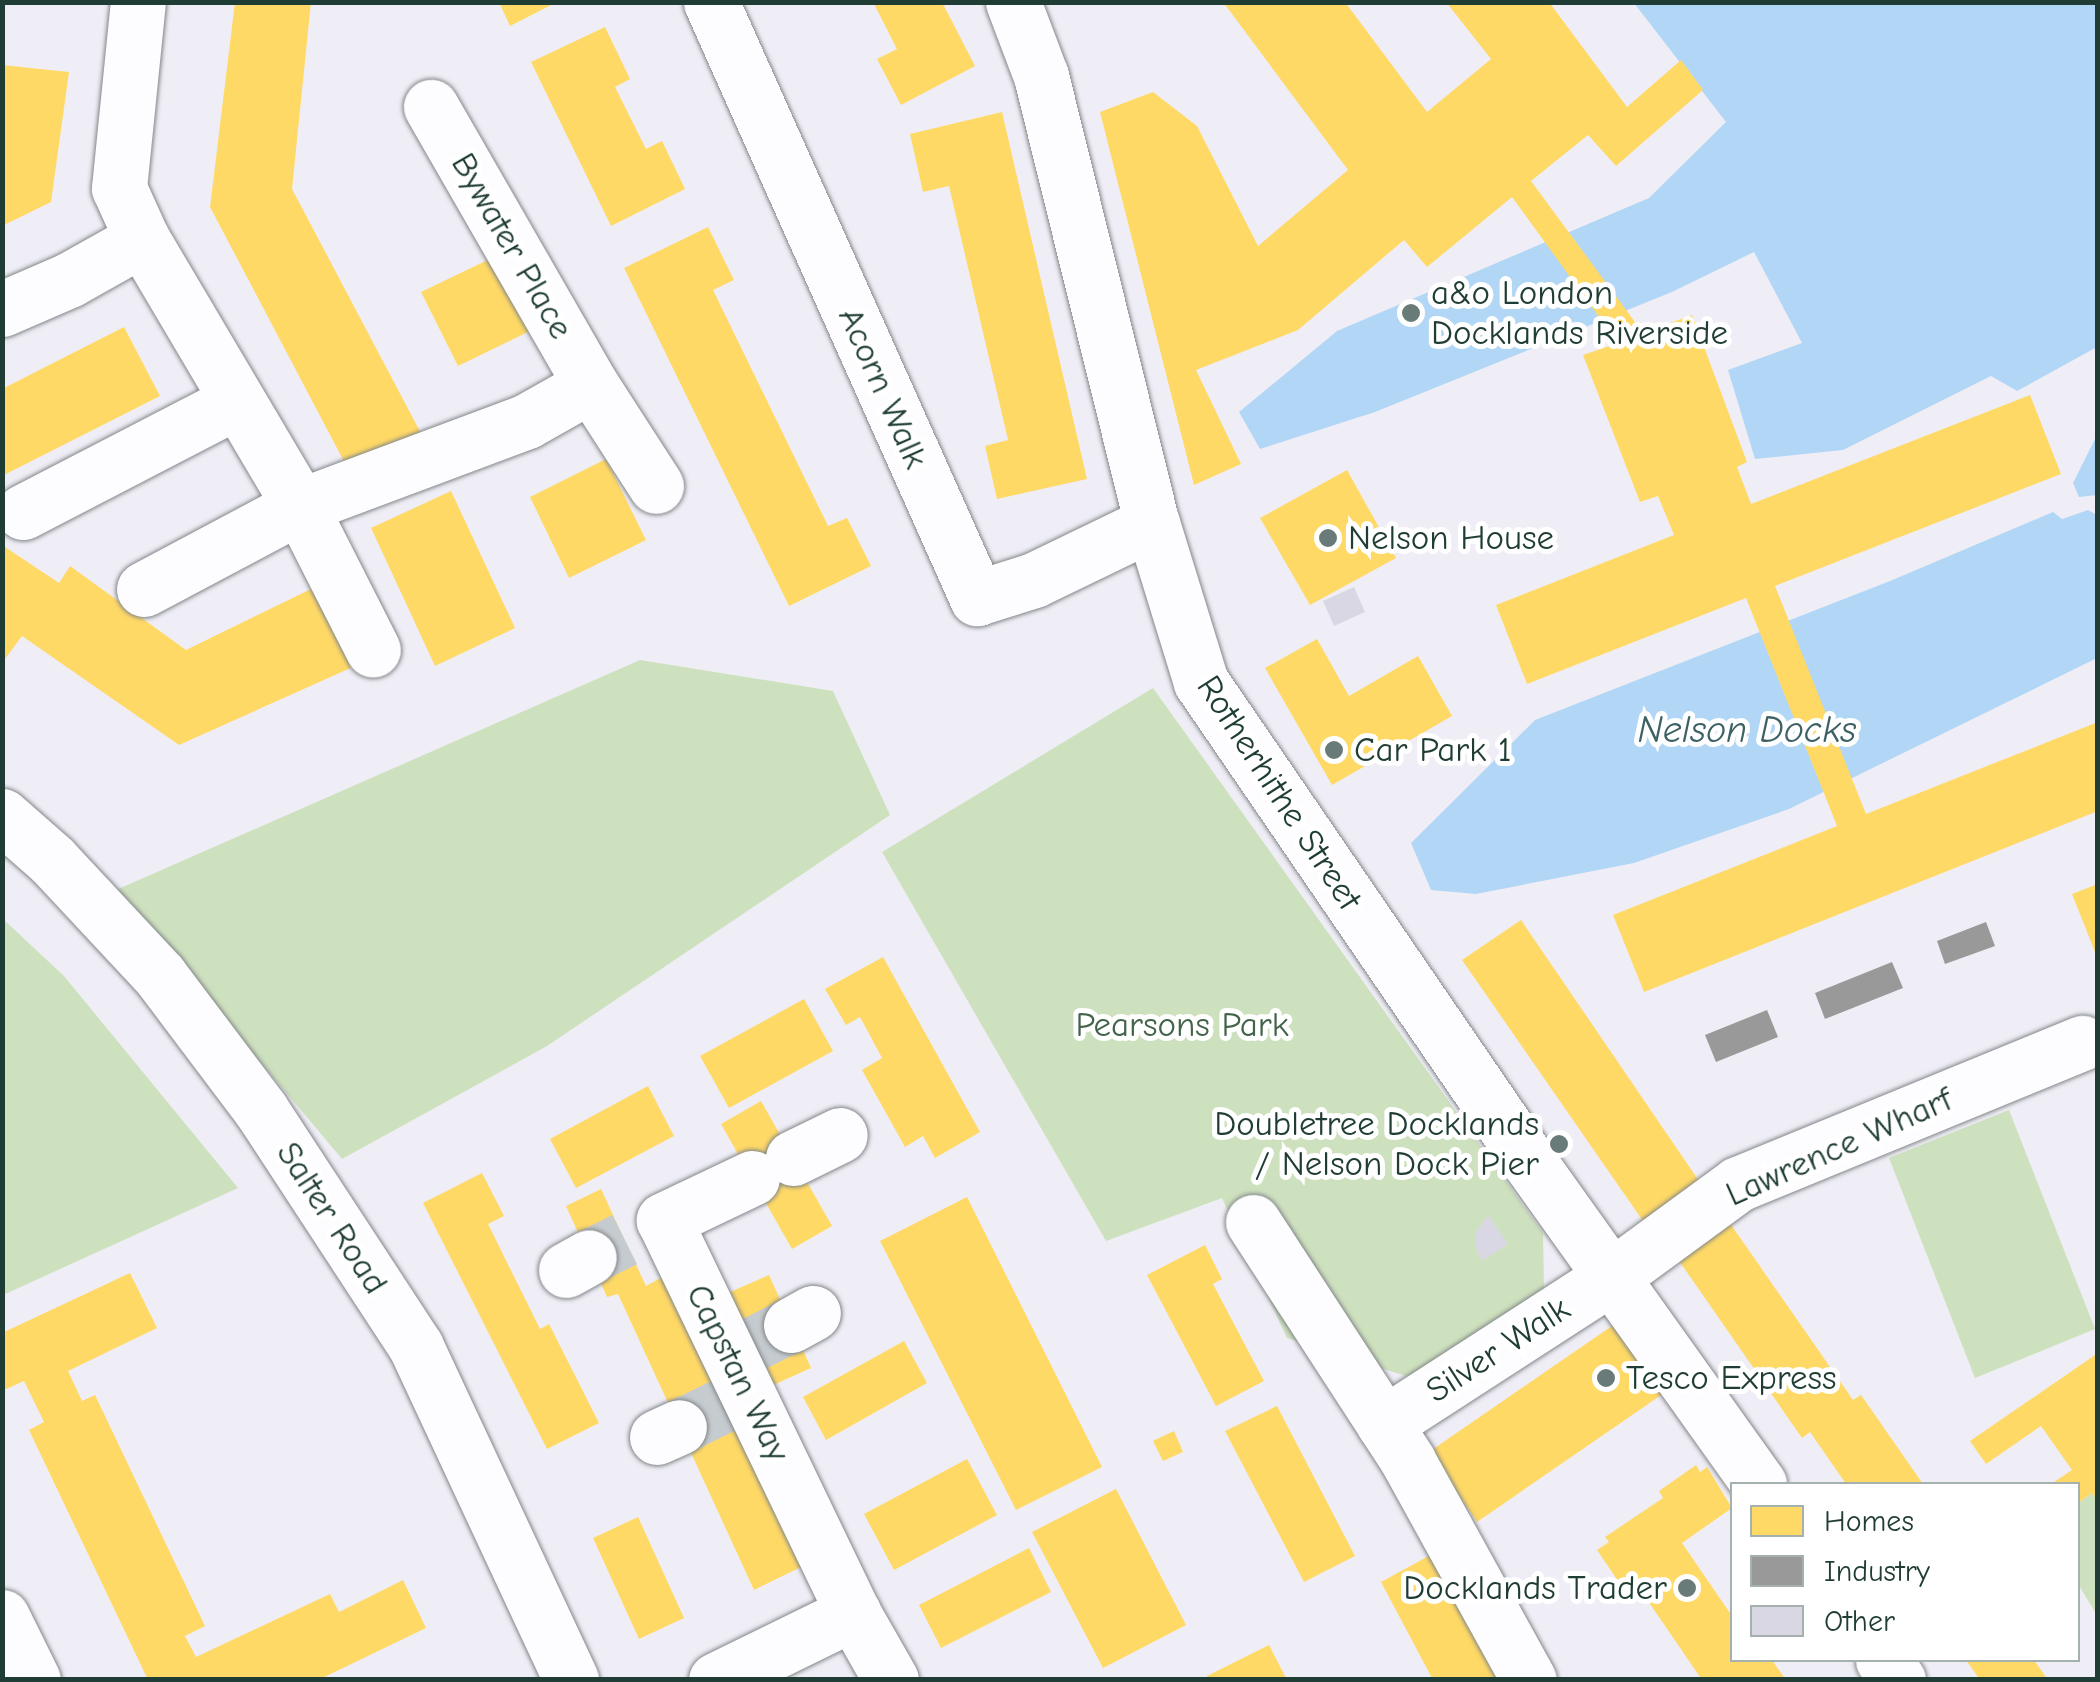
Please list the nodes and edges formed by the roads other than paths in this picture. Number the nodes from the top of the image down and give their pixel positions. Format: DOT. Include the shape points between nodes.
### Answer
graph roads {
  1 [pos="138,2"];
  2 [pos="710,2"];
  3 [pos="1013,2"];
  4 [pos="431,108"];
  5 [pos="142,240"];
  6 [pos="2,309"];
  7 [pos="591,385"];
  8 [pos="237,401"];
  9 [pos="656,486"];
  10 [pos="300,506"];
  11 [pos="23,512"];
  12 [pos="1152,522"];
  13 [pos="144,588"];
  14 [pos="373,650"];
  15 [pos="2,816"];
  16 [pos="2082,1043"];
  17 [pos="795,1157"];
  18 [pos="1252,1222"];
  19 [pos="1611,1277"];
  20 [pos="1384,1424"];
  21 [pos="1758,1482"];
  22 [pos="853,1614"];
  23 [pos="2,1617"];
  24 [pos="34,1680"];
  25 [pos="571,1680"];
  26 [pos="716,1680"];
  27 [pos="891,1680"];
  28 [pos="1530,1680"];
  1 -- 5 [label="street" via="120,188"];
  2 -- 12 [label="street, Acorn Walk" via="977,598 1034,580"];
  3 -- 12 [label="street, Rotherhithe Street" via="1041,76"];
  4 -- 7 [label="street, Bywater Place"];
  5 -- 6 [label="street"];
  5 -- 8 [label="street"];
  7 -- 9 [label="street, Bywater Place"];
  7 -- 10 [label="street" via="528,421"];
  8 -- 10 [label="street"];
  8 -- 11 [label="street"];
  10 -- 13 [label="street"];
  10 -- 14 [label="street"];
  12 -- 19 [label="street, Rotherhithe Street" via="1201,682"];
  15 -- 25 [label="street, Salter Road" via="160,976 261,1110 416,1347"];
  16 -- 19 [label="street, Lawrence Wharf" via="1738,1184"];
  17 -- 22 [label="street, Capstan Way" via="611,1247 737,1375"];
  18 -- 20 [label="street"];
  19 -- 20 [label="street, Silver Walk"];
  19 -- 21 [label="street, Rotherhithe Street"];
  20 -- 28 [label="street"];
  22 -- 26 [label="street"];
  22 -- 27 [label="street, Capstan Way"];
  23 -- 24 [label="street"];
}
